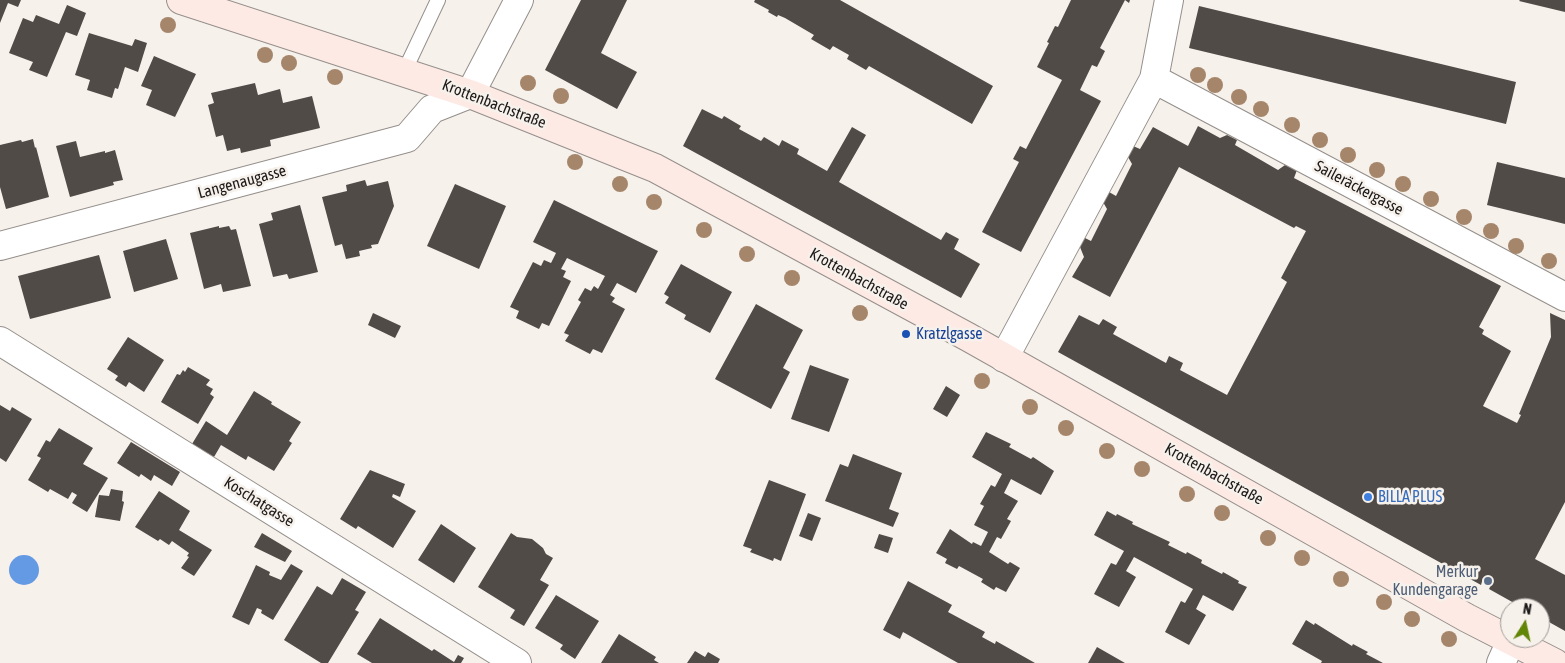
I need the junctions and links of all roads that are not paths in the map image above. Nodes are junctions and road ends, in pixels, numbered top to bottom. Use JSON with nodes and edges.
{"nodes":[{"id":1,"x":181,"y":0,"type":"edge"},
{"id":2,"x":438,"y":0,"type":"edge"},
{"id":3,"x":519,"y":0,"type":"edge"},
{"id":4,"x":1169,"y":0,"type":"edge"},
{"id":5,"x":404,"y":72,"type":"junction"},
{"id":6,"x":1154,"y":79,"type":"junction"},
{"id":7,"x":470,"y":94,"type":"junction"},
{"id":8,"x":0,"y":246,"type":"edge"},
{"id":9,"x":1565,"y":297,"type":"edge"},
{"id":10,"x":0,"y":341,"type":"edge"},
{"id":11,"x":1004,"y":358,"type":"junction"},
{"id":12,"x":1506,"y":652,"type":"edge"},
{"id":13,"x":517,"y":663,"type":"edge"},
{"id":14,"x":1555,"y":663,"type":"edge"}],
"edges":[{"from":1,"to":5,"type":"main road","name":"Krottenbachstraße"},
{"from":2,"to":5,"type":"lane"},
{"from":3,"to":7,"type":"street"},
{"from":4,"to":6,"type":"street"},
{"from":5,"to":7,"type":"main road","name":"Krottenbachstraße"},
{"from":6,"to":9,"type":"street","name":"Saileräckergasse"},
{"from":6,"to":11,"type":"street"},
{"from":7,"to":8,"type":"street","name":"Langenaugasse"},
{"from":7,"to":11,"type":"main road","name":"Krottenbachstraße"},
{"from":10,"to":13,"type":"street","name":"Koschatgasse"},
{"from":11,"to":12,"type":"main road","name":"Krottenbachstraße"},
{"from":12,"to":14,"type":"main road","name":"Krottenbachstraße"}]}
